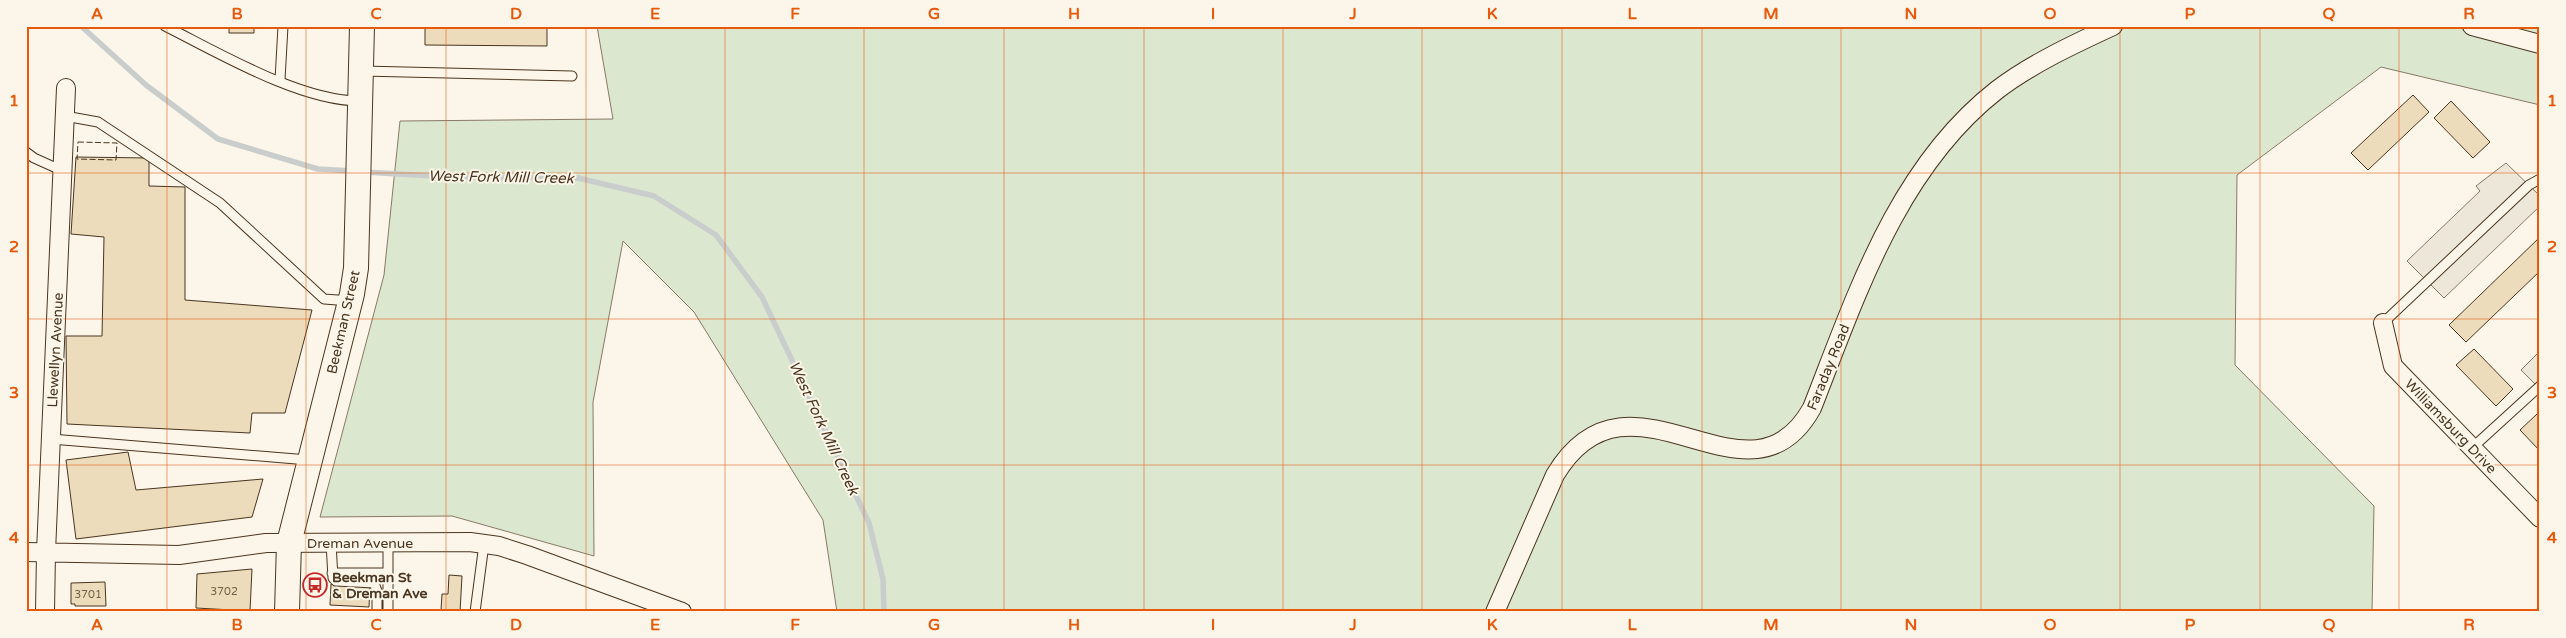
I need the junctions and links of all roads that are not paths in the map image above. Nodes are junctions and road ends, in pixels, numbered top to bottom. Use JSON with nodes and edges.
{"nodes":[{"id":1,"x":165,"y":26,"type":"edge"},
{"id":2,"x":283,"y":26,"type":"edge"},
{"id":3,"x":362,"y":26,"type":"edge"},
{"id":4,"x":2113,"y":26,"type":"edge"},
{"id":5,"x":2472,"y":26,"type":"edge"},
{"id":6,"x":2540,"y":44,"type":"edge"},
{"id":7,"x":362,"y":71,"type":"junction"},
{"id":8,"x":572,"y":76,"type":"dead end"},
{"id":9,"x":280,"y":80,"type":"junction"},
{"id":10,"x":66,"y":88,"type":"dead end"},
{"id":11,"x":361,"y":101,"type":"junction"},
{"id":12,"x":65,"y":116,"type":"junction"},
{"id":13,"x":26,"y":152,"type":"edge"},
{"id":14,"x":63,"y":171,"type":"junction"},
{"id":15,"x":2540,"y":179,"type":"edge"},
{"id":16,"x":350,"y":301,"type":"junction"},
{"id":17,"x":2383,"y":323,"type":"joint"},
{"id":18,"x":2540,"y":386,"type":"edge"},
{"id":19,"x":51,"y":439,"type":"junction"},
{"id":20,"x":2472,"y":448,"type":"junction"},
{"id":21,"x":310,"y":460,"type":"junction"},
{"id":22,"x":2540,"y":518,"type":"edge"},
{"id":23,"x":388,"y":542,"type":"junction"},
{"id":24,"x":289,"y":543,"type":"junction"},
{"id":25,"x":331,"y":543,"type":"junction"},
{"id":26,"x":484,"y":544,"type":"junction"},
{"id":27,"x":26,"y":552,"type":"edge"},
{"id":28,"x":46,"y":552,"type":"junction"},
{"id":29,"x":332,"y":573,"type":"junction"},
{"id":30,"x":388,"y":573,"type":"junction"},
{"id":31,"x":45,"y":612,"type":"edge"},
{"id":32,"x":287,"y":612,"type":"edge"},
{"id":33,"x":377,"y":612,"type":"edge"},
{"id":34,"x":388,"y":612,"type":"edge"},
{"id":35,"x":475,"y":612,"type":"edge"},
{"id":36,"x":682,"y":612,"type":"edge"},
{"id":37,"x":1495,"y":612,"type":"edge"}],
"edges":[{"from":1,"to":9,"type":"lane"},
{"from":2,"to":9,"type":"lane"},
{"from":3,"to":7,"type":"main road","name":"Beekman Street"},
{"from":4,"to":37,"type":"street","name":"Faraday Road"},
{"from":5,"to":6,"type":"street"},
{"from":7,"to":8,"type":"lane"},
{"from":7,"to":11,"type":"main road","name":"Beekman Street"},
{"from":9,"to":11,"type":"lane"},
{"from":10,"to":12,"type":"street","name":"Llewellyn Avenue"},
{"from":11,"to":16,"type":"main road","name":"Beekman Street"},
{"from":12,"to":14,"type":"street","name":"Llewellyn Avenue"},
{"from":12,"to":16,"type":"lane"},
{"from":13,"to":14,"type":"lane"},
{"from":14,"to":19,"type":"street","name":"Llewellyn Avenue"},
{"from":15,"to":17,"type":"lane"},
{"from":16,"to":21,"type":"main road","name":"Beekman Street"},
{"from":17,"to":20,"type":"street","name":"Williamsburg Drive"},
{"from":18,"to":20,"type":"lane"},
{"from":19,"to":21,"type":"lane"},
{"from":19,"to":28,"type":"street","name":"Llewellyn Avenue"},
{"from":20,"to":22,"type":"street","name":"Williamsburg Drive"},
{"from":21,"to":24,"type":"main road","name":"Beekman Street"},
{"from":23,"to":25,"type":"street","name":"Dreman Avenue"},
{"from":23,"to":26,"type":"street","name":"Dreman Avenue"},
{"from":23,"to":30,"type":"lane"},
{"from":24,"to":25,"type":"street","name":"Dreman Avenue"},
{"from":24,"to":28,"type":"street","name":"Dreman Avenue"},
{"from":24,"to":32,"type":"main road","name":"Beekman Street"},
{"from":25,"to":29,"type":"lane"},
{"from":26,"to":35,"type":"lane"},
{"from":26,"to":36,"type":"street","name":"Dreman Avenue"},
{"from":27,"to":28,"type":"street","name":"Dreman Avenue"},
{"from":28,"to":31,"type":"street","name":"Llewellyn Avenue"},
{"from":29,"to":30,"type":"lane"},
{"from":29,"to":33,"type":"lane"},
{"from":30,"to":34,"type":"lane"}]}
